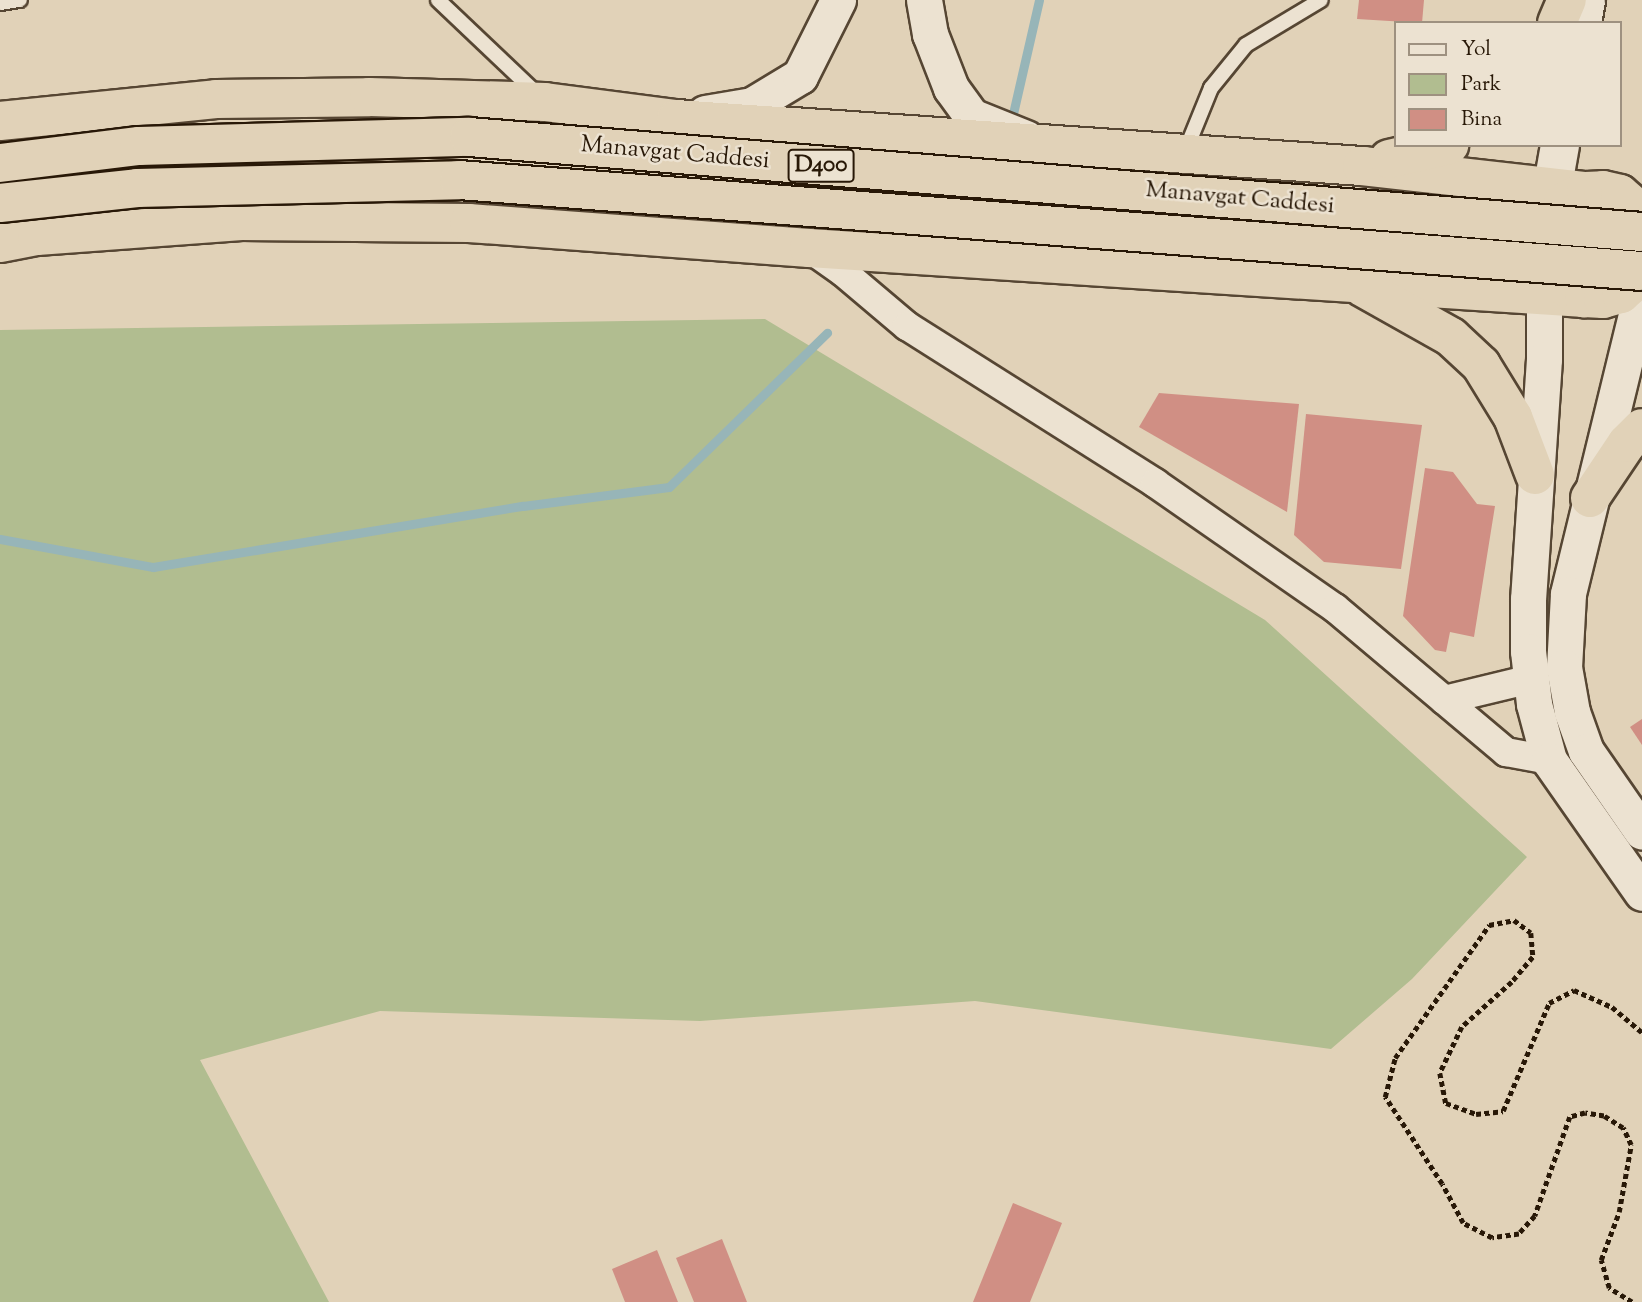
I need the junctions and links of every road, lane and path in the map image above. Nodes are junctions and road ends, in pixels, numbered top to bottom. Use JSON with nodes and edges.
{"nodes":[{"id":1,"x":20,"y":0,"type":"edge"},
{"id":2,"x":438,"y":0,"type":"edge"},
{"id":3,"x":838,"y":0,"type":"edge"},
{"id":4,"x":924,"y":0,"type":"edge"},
{"id":5,"x":1321,"y":0,"type":"edge"},
{"id":6,"x":1567,"y":0,"type":"edge"},
{"id":7,"x":1586,"y":0,"type":"edge"},
{"id":8,"x":0,"y":3,"type":"edge"},
{"id":9,"x":1558,"y":21,"type":"edge"},
{"id":10,"x":1582,"y":21,"type":"edge"},
{"id":11,"x":545,"y":102,"type":"junction"},
{"id":12,"x":676,"y":119,"type":"junction"},
{"id":13,"x":0,"y":121,"type":"edge"},
{"id":14,"x":1032,"y":141,"type":"junction"},
{"id":15,"x":1441,"y":147,"type":"edge"},
{"id":16,"x":1562,"y":147,"type":"edge"},
{"id":17,"x":1185,"y":152,"type":"junction"},
{"id":18,"x":0,"y":163,"type":"edge"},
{"id":19,"x":1362,"y":166,"type":"junction"},
{"id":20,"x":1608,"y":196,"type":"edge"},
{"id":21,"x":0,"y":203,"type":"edge"},
{"id":22,"x":1642,"y":232,"type":"edge"},
{"id":23,"x":1544,"y":233,"type":"junction"},
{"id":24,"x":0,"y":243,"type":"edge"},
{"id":25,"x":809,"y":248,"type":"junction"},
{"id":26,"x":1354,"y":282,"type":"junction"},
{"id":27,"x":1628,"y":291,"type":"edge"},
{"id":28,"x":1545,"y":295,"type":"junction"},
{"id":29,"x":1642,"y":428,"type":"edge"},
{"id":30,"x":1535,"y":475,"type":"junction"},
{"id":31,"x":1590,"y":498,"type":"junction"},
{"id":32,"x":1531,"y":679,"type":"junction"},
{"id":33,"x":1444,"y":700,"type":"junction"},
{"id":34,"x":1549,"y":760,"type":"junction"},
{"id":35,"x":1642,"y":832,"type":"edge"},
{"id":36,"x":1642,"y":893,"type":"edge"},
{"id":37,"x":1642,"y":1032,"type":"edge"},
{"id":38,"x":1632,"y":1302,"type":"edge"}],
"edges":[{"from":1,"to":8,"type":"lane"},
{"from":2,"to":11,"type":"lane"},
{"from":3,"to":12,"type":"street"},
{"from":4,"to":14,"type":"street"},
{"from":5,"to":17,"type":"lane"},
{"from":6,"to":9,"type":"highway"},
{"from":7,"to":10,"type":"main road"},
{"from":11,"to":12,"type":"highway"},
{"from":11,"to":13,"type":"highway"},
{"from":12,"to":14,"type":"highway"},
{"from":14,"to":17,"type":"highway"},
{"from":15,"to":19,"type":"highway"},
{"from":16,"to":20,"type":"main road"},
{"from":17,"to":19,"type":"highway"},
{"from":18,"to":22,"type":"highway","name":"Manavgat Caddesi","number":"D400","bridge":true},
{"from":19,"to":20,"type":"highway"},
{"from":20,"to":23,"type":"highway"},
{"from":21,"to":27,"type":"highway","name":"Manavgat Caddesi","number":"D400","bridge":true},
{"from":23,"to":27,"type":"highway"},
{"from":23,"to":28,"type":"street"},
{"from":24,"to":25,"type":"highway"},
{"from":25,"to":26,"type":"highway"},
{"from":25,"to":33,"type":"street"},
{"from":26,"to":28,"type":"highway"},
{"from":26,"to":30,"type":"highway"},
{"from":27,"to":28,"type":"highway"},
{"from":27,"to":31,"type":"street"},
{"from":28,"to":30,"type":"street"},
{"from":29,"to":31,"type":"highway"},
{"from":30,"to":32,"type":"street"},
{"from":31,"to":35,"type":"street"},
{"from":32,"to":33,"type":"street"},
{"from":32,"to":34,"type":"street"},
{"from":33,"to":34,"type":"street"},
{"from":34,"to":36,"type":"street"},
{"from":37,"to":38,"type":"path"}]}
